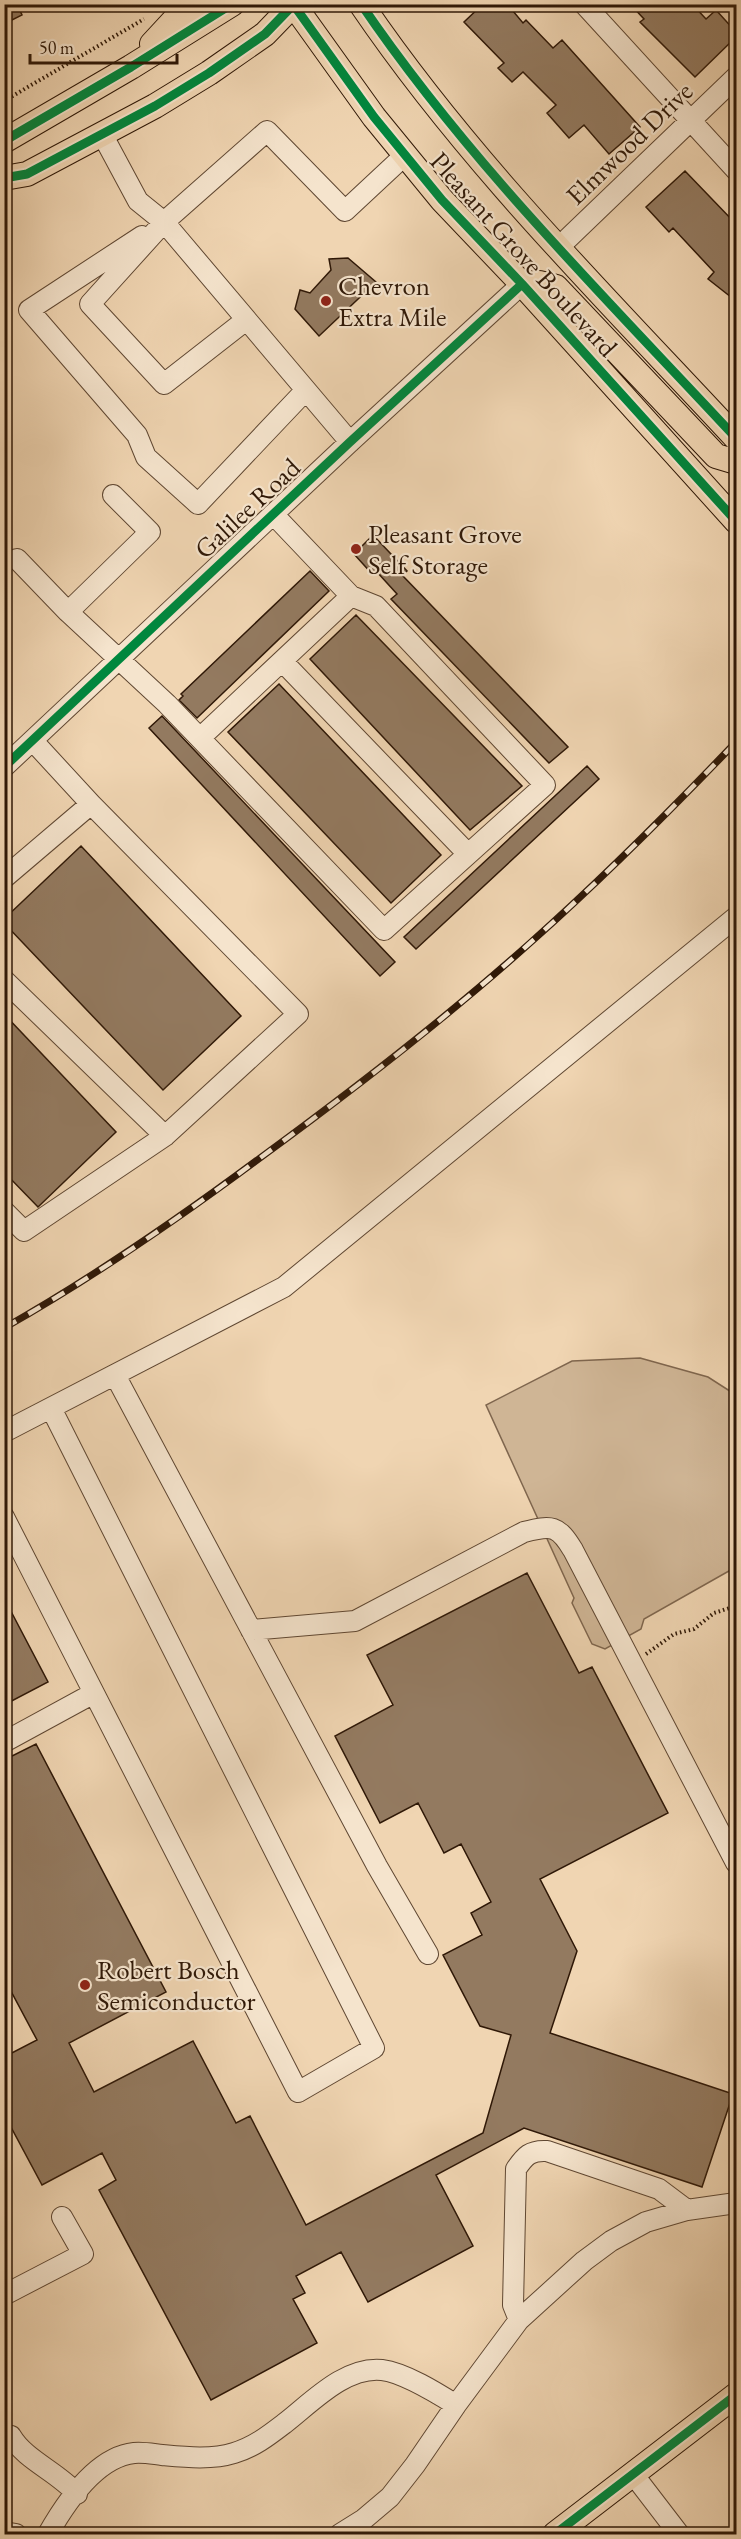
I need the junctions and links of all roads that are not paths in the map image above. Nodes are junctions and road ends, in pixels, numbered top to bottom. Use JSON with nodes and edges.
{"nodes":[{"id":1,"x":189,"y":4,"type":"edge"},
{"id":2,"x":232,"y":4,"type":"edge"},
{"id":3,"x":361,"y":4,"type":"edge"},
{"id":4,"x":584,"y":4,"type":"edge"},
{"id":5,"x":293,"y":5,"type":"edge"},
{"id":6,"x":131,"y":67,"type":"junction"},
{"id":7,"x":736,"y":77,"type":"edge"},
{"id":8,"x":691,"y":121,"type":"junction"},
{"id":9,"x":102,"y":135,"type":"junction"},
{"id":10,"x":4,"y":141,"type":"edge"},
{"id":11,"x":404,"y":156,"type":"junction"},
{"id":12,"x":736,"y":170,"type":"edge"},
{"id":13,"x":4,"y":178,"type":"edge"},
{"id":14,"x":164,"y":222,"type":"junction"},
{"id":15,"x":559,"y":247,"type":"junction"},
{"id":16,"x":522,"y":284,"type":"junction"},
{"id":17,"x":246,"y":320,"type":"junction"},
{"id":18,"x":305,"y":391,"type":"junction"},
{"id":19,"x":736,"y":438,"type":"edge"},
{"id":20,"x":350,"y":442,"type":"junction"},
{"id":21,"x":736,"y":462,"type":"edge"},
{"id":22,"x":112,"y":495,"type":"dead end"},
{"id":23,"x":273,"y":514,"type":"junction"},
{"id":24,"x":736,"y":521,"type":"edge"},
{"id":25,"x":16,"y":559,"type":"dead end"},
{"id":26,"x":351,"y":596,"type":"junction"},
{"id":27,"x":68,"y":612,"type":"junction"},
{"id":28,"x":119,"y":661,"type":"junction"},
{"id":29,"x":282,"y":661,"type":"junction"},
{"id":30,"x":200,"y":738,"type":"junction"},
{"id":31,"x":33,"y":741,"type":"junction"},
{"id":32,"x":4,"y":768,"type":"edge"},
{"id":33,"x":91,"y":804,"type":"junction"},
{"id":34,"x":468,"y":854,"type":"junction"},
{"id":35,"x":4,"y":878,"type":"edge"},
{"id":36,"x":736,"y":917,"type":"edge"},
{"id":37,"x":4,"y":980,"type":"edge"},
{"id":38,"x":165,"y":1136,"type":"junction"},
{"id":39,"x":4,"y":1211,"type":"edge"},
{"id":40,"x":115,"y":1375,"type":"junction"},
{"id":41,"x":51,"y":1408,"type":"junction"},
{"id":42,"x":4,"y":1432,"type":"edge"},
{"id":43,"x":4,"y":1517,"type":"edge"},
{"id":44,"x":251,"y":1630,"type":"junction"},
{"id":45,"x":94,"y":1693,"type":"junction"},
{"id":46,"x":4,"y":1742,"type":"edge"},
{"id":47,"x":736,"y":1863,"type":"edge"},
{"id":48,"x":428,"y":1954,"type":"dead end"},
{"id":49,"x":736,"y":2203,"type":"edge"},
{"id":50,"x":687,"y":2210,"type":"junction"},
{"id":51,"x":62,"y":2217,"type":"dead end"},
{"id":52,"x":4,"y":2295,"type":"edge"},
{"id":53,"x":519,"y":2320,"type":"junction"},
{"id":54,"x":736,"y":2395,"type":"edge"},
{"id":55,"x":456,"y":2405,"type":"junction"},
{"id":56,"x":11,"y":2436,"type":"dead end"},
{"id":57,"x":633,"y":2474,"type":"junction"},
{"id":58,"x":77,"y":2494,"type":"junction"},
{"id":59,"x":4,"y":2532,"type":"edge"},
{"id":60,"x":15,"y":2535,"type":"edge"},
{"id":61,"x":48,"y":2535,"type":"edge"},
{"id":62,"x":340,"y":2535,"type":"edge"},
{"id":63,"x":555,"y":2535,"type":"edge"},
{"id":64,"x":679,"y":2535,"type":"edge"}],
"edges":[{"from":1,"to":6,"type":"main road"},
{"from":2,"to":6,"type":"main road"},
{"from":3,"to":15,"type":"main road","name":"Pleasant Grove Boulevard"},
{"from":4,"to":8,"type":"street"},
{"from":5,"to":9,"type":"main road"},
{"from":5,"to":11,"type":"main road","name":"Pleasant Grove Boulevard"},
{"from":6,"to":10,"type":"main road"},
{"from":7,"to":8,"type":"street","name":"Elmwood Drive"},
{"from":8,"to":12,"type":"street"},
{"from":8,"to":15,"type":"street","name":"Elmwood Drive"},
{"from":9,"to":13,"type":"main road"},
{"from":9,"to":14,"type":"street"},
{"from":11,"to":14,"type":"street"},
{"from":11,"to":16,"type":"main road","name":"Pleasant Grove Boulevard"},
{"from":14,"to":17,"type":"street"},
{"from":14,"to":17,"type":"street"},
{"from":14,"to":18,"type":"street"},
{"from":15,"to":19,"type":"main road","name":"Pleasant Grove Boulevard"},
{"from":16,"to":20,"type":"street","name":"Galilee Road"},
{"from":16,"to":21,"type":"main road"},
{"from":16,"to":24,"type":"main road","name":"Pleasant Grove Boulevard"},
{"from":17,"to":18,"type":"street"},
{"from":18,"to":20,"type":"street"},
{"from":20,"to":23,"type":"street","name":"Galilee Road"},
{"from":22,"to":27,"type":"street"},
{"from":23,"to":26,"type":"street"},
{"from":23,"to":28,"type":"street","name":"Galilee Road"},
{"from":25,"to":27,"type":"street"},
{"from":26,"to":29,"type":"street"},
{"from":26,"to":34,"type":"street"},
{"from":27,"to":28,"type":"street"},
{"from":28,"to":30,"type":"street"},
{"from":28,"to":31,"type":"street","name":"Galilee Road"},
{"from":29,"to":30,"type":"street"},
{"from":29,"to":34,"type":"street"},
{"from":30,"to":34,"type":"street"},
{"from":31,"to":32,"type":"street","name":"Galilee Road"},
{"from":31,"to":33,"type":"street"},
{"from":33,"to":35,"type":"street"},
{"from":33,"to":38,"type":"street"},
{"from":36,"to":40,"type":"street"},
{"from":37,"to":38,"type":"street"},
{"from":38,"to":39,"type":"street"},
{"from":40,"to":41,"type":"street"},
{"from":40,"to":44,"type":"street"},
{"from":41,"to":42,"type":"street"},
{"from":41,"to":45,"type":"street"},
{"from":43,"to":45,"type":"street"},
{"from":44,"to":47,"type":"street"},
{"from":44,"to":48,"type":"street"},
{"from":45,"to":46,"type":"street"},
{"from":49,"to":50,"type":"street"},
{"from":50,"to":53,"type":"street"},
{"from":50,"to":53,"type":"street"},
{"from":51,"to":52,"type":"street"},
{"from":53,"to":55,"type":"street"},
{"from":54,"to":57,"type":"main road"},
{"from":55,"to":58,"type":"street"},
{"from":55,"to":62,"type":"street"},
{"from":56,"to":58,"type":"street"},
{"from":57,"to":63,"type":"main road"},
{"from":57,"to":64,"type":"street"},
{"from":58,"to":61,"type":"street"},
{"from":59,"to":60,"type":"street"}]}
